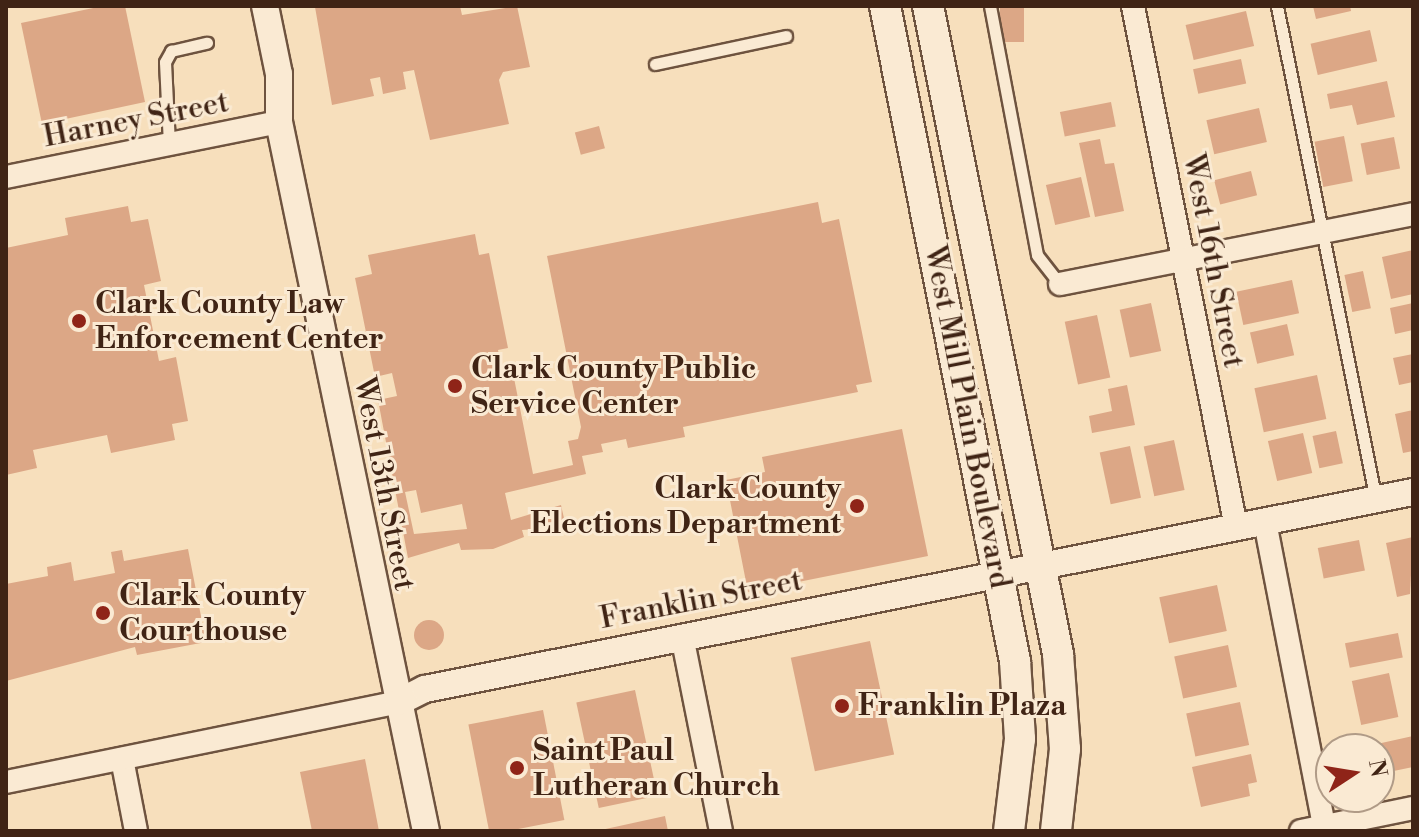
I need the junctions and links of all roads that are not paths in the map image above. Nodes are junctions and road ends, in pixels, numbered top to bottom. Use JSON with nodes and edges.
{"nodes":[{"id":1,"x":265,"y":6,"type":"edge"},
{"id":2,"x":885,"y":6,"type":"edge"},
{"id":3,"x":928,"y":6,"type":"edge"},
{"id":4,"x":990,"y":6,"type":"edge"},
{"id":5,"x":1133,"y":6,"type":"edge"},
{"id":6,"x":1277,"y":6,"type":"edge"},
{"id":7,"x":786,"y":36,"type":"dead end"},
{"id":8,"x":207,"y":43,"type":"dead end"},
{"id":9,"x":655,"y":64,"type":"dead end"},
{"id":10,"x":279,"y":122,"type":"junction"},
{"id":11,"x":169,"y":144,"type":"junction"},
{"id":12,"x":6,"y":177,"type":"edge"},
{"id":13,"x":1413,"y":214,"type":"edge"},
{"id":14,"x":1319,"y":232,"type":"junction"},
{"id":15,"x":1182,"y":260,"type":"junction"},
{"id":16,"x":1060,"y":284,"type":"joint"},
{"id":17,"x":1413,"y":492,"type":"edge"},
{"id":18,"x":1376,"y":500,"type":"junction"},
{"id":19,"x":1265,"y":522,"type":"junction"},
{"id":20,"x":1236,"y":527,"type":"junction"},
{"id":21,"x":1040,"y":564,"type":"junction"},
{"id":22,"x":997,"y":573,"type":"junction"},
{"id":23,"x":682,"y":636,"type":"junction"},
{"id":24,"x":399,"y":702,"type":"junction"},
{"id":25,"x":122,"y":759,"type":"junction"},
{"id":26,"x":6,"y":782,"type":"edge"},
{"id":27,"x":1413,"y":808,"type":"edge"},
{"id":28,"x":1324,"y":829,"type":"edge"},
{"id":29,"x":136,"y":831,"type":"edge"},
{"id":30,"x":426,"y":831,"type":"edge"},
{"id":31,"x":721,"y":831,"type":"edge"},
{"id":32,"x":1009,"y":831,"type":"edge"},
{"id":33,"x":1056,"y":831,"type":"edge"},
{"id":34,"x":1301,"y":831,"type":"edge"}],
"edges":[{"from":1,"to":10,"type":"street","name":"West 13th Street"},
{"from":2,"to":22,"type":"main road","name":"West Mill Plain Boulevard"},
{"from":3,"to":21,"type":"main road","name":"West Mill Plain Boulevard"},
{"from":4,"to":16,"type":"lane"},
{"from":5,"to":15,"type":"street","name":"West 16th Street"},
{"from":6,"to":14,"type":"lane"},
{"from":7,"to":9,"type":"lane"},
{"from":8,"to":11,"type":"lane"},
{"from":10,"to":11,"type":"street","name":"Harney Street"},
{"from":10,"to":24,"type":"street","name":"West 13th Street"},
{"from":11,"to":12,"type":"street","name":"Harney Street"},
{"from":13,"to":14,"type":"street"},
{"from":14,"to":15,"type":"street"},
{"from":14,"to":18,"type":"lane"},
{"from":15,"to":16,"type":"street"},
{"from":15,"to":20,"type":"street","name":"West 16th Street"},
{"from":17,"to":18,"type":"street","name":"Franklin Street"},
{"from":18,"to":19,"type":"street","name":"Franklin Street"},
{"from":19,"to":20,"type":"street","name":"Franklin Street"},
{"from":19,"to":28,"type":"street"},
{"from":20,"to":21,"type":"street","name":"Franklin Street"},
{"from":21,"to":22,"type":"street","name":"Franklin Street"},
{"from":21,"to":33,"type":"main road","name":"West Mill Plain Boulevard"},
{"from":22,"to":23,"type":"street","name":"Franklin Street"},
{"from":22,"to":32,"type":"main road","name":"West Mill Plain Boulevard"},
{"from":23,"to":24,"type":"street","name":"Franklin Street"},
{"from":23,"to":31,"type":"street"},
{"from":24,"to":25,"type":"street","name":"Franklin Street"},
{"from":24,"to":30,"type":"street","name":"West 13th Street"},
{"from":25,"to":26,"type":"street","name":"Franklin Street"},
{"from":25,"to":29,"type":"street"},
{"from":27,"to":28,"type":"street"},
{"from":28,"to":34,"type":"street"}]}
